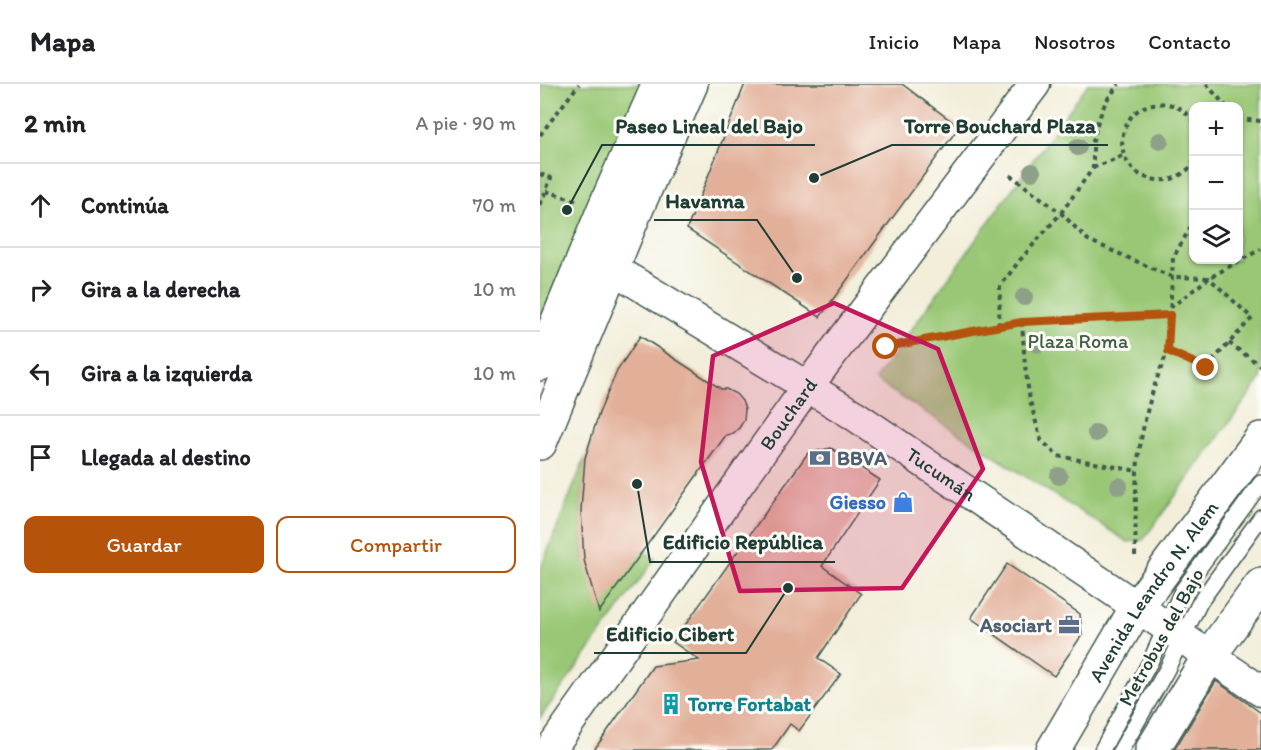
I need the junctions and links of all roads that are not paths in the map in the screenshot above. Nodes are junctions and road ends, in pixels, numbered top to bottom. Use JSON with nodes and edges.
{"nodes":[{"id":1,"x":659,"y":84,"type":"edge"},
{"id":2,"x":691,"y":84,"type":"edge"},
{"id":3,"x":1035,"y":84,"type":"edge"},
{"id":4,"x":613,"y":269,"type":"junction"},
{"id":5,"x":540,"y":364,"type":"edge"},
{"id":6,"x":808,"y":386,"type":"junction"},
{"id":7,"x":1261,"y":439,"type":"edge"},
{"id":8,"x":540,"y":442,"type":"edge"},
{"id":9,"x":1261,"y":483,"type":"edge"},
{"id":10,"x":1261,"y":517,"type":"edge"},
{"id":11,"x":1261,"y":585,"type":"edge"},
{"id":12,"x":1137,"y":607,"type":"junction"},
{"id":13,"x":1174,"y":631,"type":"junction"},
{"id":14,"x":1210,"y":655,"type":"junction"},
{"id":15,"x":1261,"y":691,"type":"edge"},
{"id":16,"x":550,"y":750,"type":"edge"},
{"id":17,"x":1053,"y":750,"type":"edge"},
{"id":18,"x":1102,"y":750,"type":"edge"},
{"id":19,"x":1121,"y":750,"type":"edge"},
{"id":20,"x":1152,"y":750,"type":"edge"}],
"edges":[{"from":1,"to":5,"type":"main road"},
{"from":2,"to":4,"type":"main road"},
{"from":3,"to":6,"type":"street","name":"Bouchard"},
{"from":4,"to":6,"type":"street","name":"Tucumán"},
{"from":4,"to":8,"type":"main road"},
{"from":6,"to":12,"type":"street","name":"Tucumán"},
{"from":6,"to":16,"type":"street","name":"Bouchard"},
{"from":7,"to":12,"type":"main road","name":"Avenida Leandro N. Alem"},
{"from":9,"to":13,"type":"lane","name":"Metrobus del Bajo"},
{"from":10,"to":13,"type":"lane","name":"Metrobus del Bajo"},
{"from":11,"to":14,"type":"main road"},
{"from":12,"to":13,"type":"street","name":"Tucumán"},
{"from":12,"to":17,"type":"main road","name":"Avenida Leandro N. Alem"},
{"from":13,"to":14,"type":"street","name":"Tucumán"},
{"from":13,"to":18,"type":"lane","name":"Metrobus del Bajo"},
{"from":13,"to":19,"type":"lane","name":"Metrobus del Bajo"},
{"from":14,"to":15,"type":"street","name":"Tucumán"},
{"from":14,"to":20,"type":"main road"}]}
